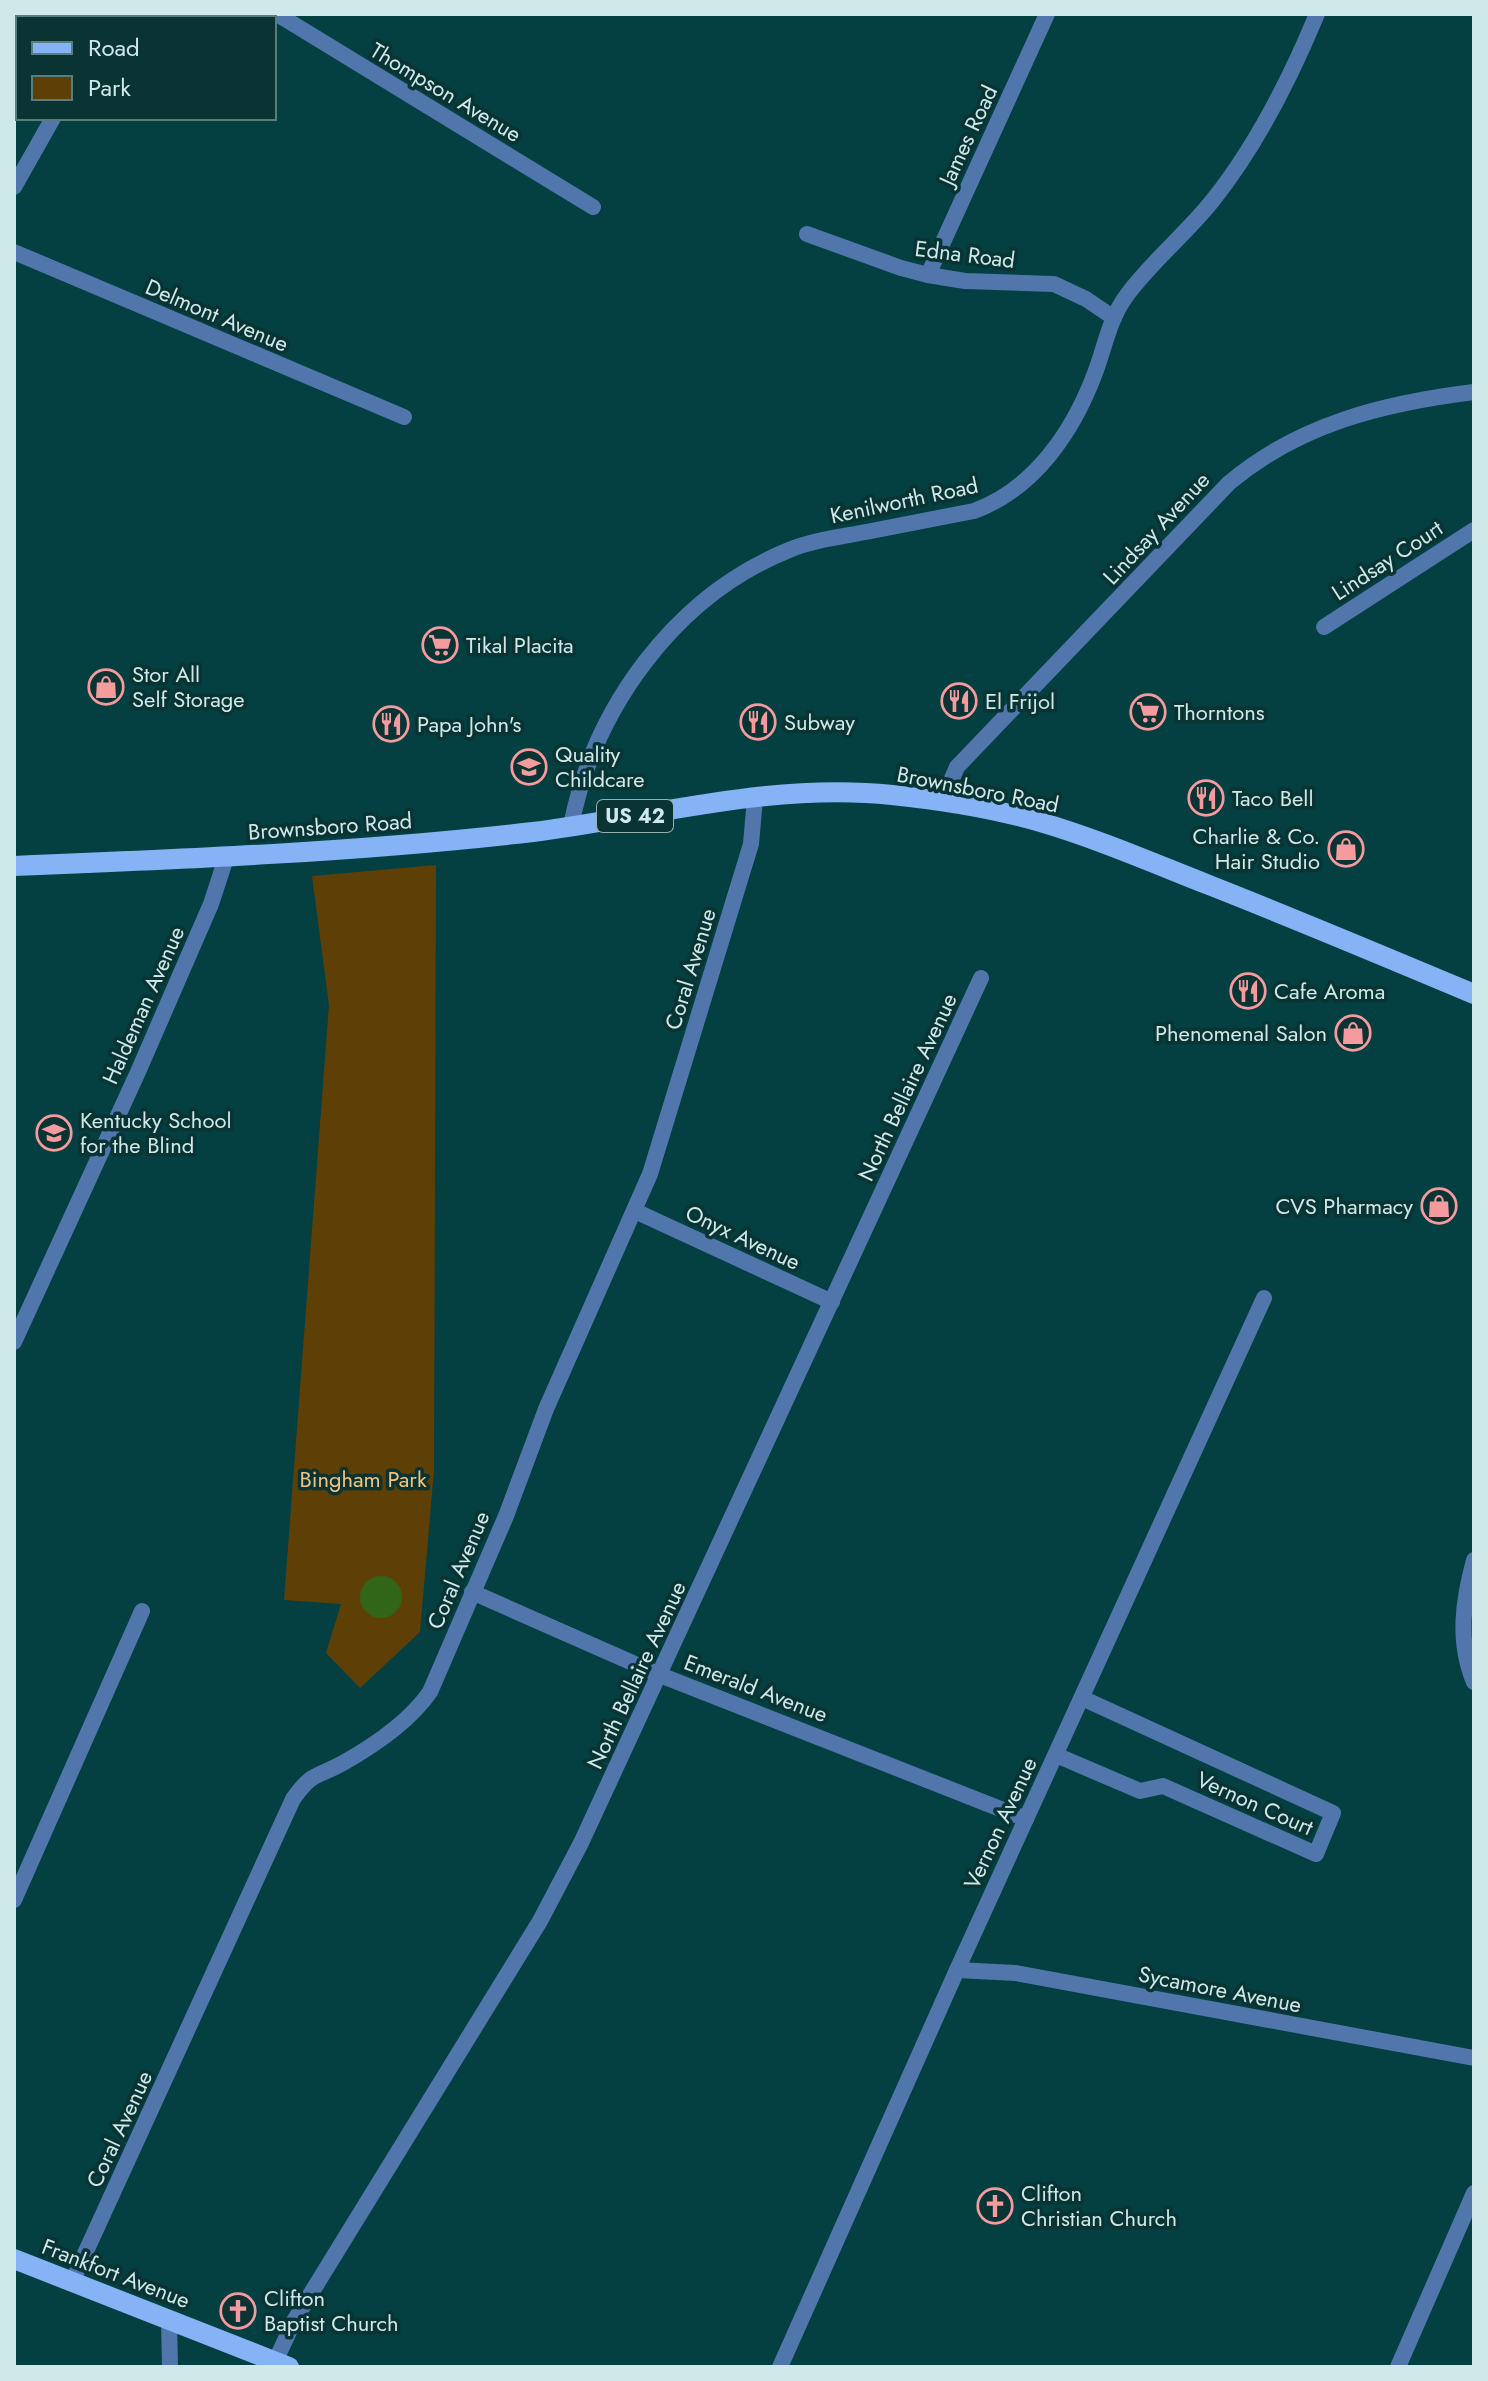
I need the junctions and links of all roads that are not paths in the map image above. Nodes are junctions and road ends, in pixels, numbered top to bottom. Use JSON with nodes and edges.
{"nodes":[{"id":1,"x":277,"y":14,"type":"edge"},
{"id":2,"x":1047,"y":14,"type":"edge"},
{"id":3,"x":1317,"y":14,"type":"edge"},
{"id":4,"x":52,"y":120,"type":"edge"},
{"id":5,"x":14,"y":187,"type":"edge"},
{"id":6,"x":593,"y":207,"type":"dead end"},
{"id":7,"x":807,"y":234,"type":"dead end"},
{"id":8,"x":14,"y":252,"type":"edge"},
{"id":9,"x":928,"y":275,"type":"junction"},
{"id":10,"x":1114,"y":318,"type":"junction"},
{"id":11,"x":1474,"y":392,"type":"edge"},
{"id":12,"x":404,"y":417,"type":"dead end"},
{"id":13,"x":1474,"y":530,"type":"edge"},
{"id":14,"x":1324,"y":627,"type":"dead end"},
{"id":15,"x":755,"y":798,"type":"junction"},
{"id":16,"x":942,"y":802,"type":"junction"},
{"id":17,"x":571,"y":826,"type":"junction"},
{"id":18,"x":226,"y":858,"type":"junction"},
{"id":19,"x":14,"y":866,"type":"edge"},
{"id":20,"x":981,"y":978,"type":"dead end"},
{"id":21,"x":1474,"y":994,"type":"edge"},
{"id":22,"x":635,"y":1211,"type":"junction"},
{"id":23,"x":1264,"y":1298,"type":"dead end"},
{"id":24,"x":832,"y":1302,"type":"junction"},
{"id":25,"x":14,"y":1342,"type":"edge"},
{"id":26,"x":1474,"y":1560,"type":"edge"},
{"id":27,"x":472,"y":1592,"type":"junction"},
{"id":28,"x":142,"y":1611,"type":"dead end"},
{"id":29,"x":660,"y":1675,"type":"junction"},
{"id":30,"x":1474,"y":1682,"type":"edge"},
{"id":31,"x":1082,"y":1698,"type":"junction"},
{"id":32,"x":1056,"y":1755,"type":"junction"},
{"id":33,"x":1026,"y":1819,"type":"junction"},
{"id":34,"x":14,"y":1900,"type":"edge"},
{"id":35,"x":957,"y":1970,"type":"junction"},
{"id":36,"x":1474,"y":2058,"type":"edge"},
{"id":37,"x":1474,"y":2193,"type":"edge"},
{"id":38,"x":14,"y":2259,"type":"edge"},
{"id":39,"x":72,"y":2282,"type":"junction"},
{"id":40,"x":169,"y":2320,"type":"junction"},
{"id":41,"x":282,"y":2364,"type":"edge"},
{"id":42,"x":170,"y":2367,"type":"edge"},
{"id":43,"x":780,"y":2367,"type":"edge"},
{"id":44,"x":1398,"y":2367,"type":"edge"}],
"edges":[{"from":1,"to":6,"type":"street","name":"Thompson Avenue"},
{"from":2,"to":9,"type":"street","name":"James Road"},
{"from":3,"to":10,"type":"street","name":"Kenilworth Road"},
{"from":4,"to":5,"type":"street"},
{"from":7,"to":9,"type":"street","name":"Edna Road"},
{"from":8,"to":12,"type":"street","name":"Delmont Avenue"},
{"from":9,"to":10,"type":"street","name":"Edna Road"},
{"from":10,"to":17,"type":"street","name":"Kenilworth Road"},
{"from":11,"to":16,"type":"street","name":"Lindsay Avenue"},
{"from":13,"to":14,"type":"street","name":"Lindsay Court"},
{"from":15,"to":16,"type":"main road","name":"Brownsboro Road","number":"US 42"},
{"from":15,"to":17,"type":"main road","name":"Brownsboro Road","number":"US 42"},
{"from":15,"to":22,"type":"street","name":"Coral Avenue"},
{"from":16,"to":21,"type":"main road","name":"Brownsboro Road","number":"US 42"},
{"from":17,"to":18,"type":"main road","name":"Brownsboro Road","number":"US 42"},
{"from":18,"to":19,"type":"main road","name":"Brownsboro Road","number":"US 42"},
{"from":18,"to":25,"type":"street","name":"Haldeman Avenue"},
{"from":20,"to":24,"type":"street","name":"North Bellaire Avenue"},
{"from":22,"to":24,"type":"street","name":"Onyx Avenue"},
{"from":22,"to":27,"type":"street","name":"Coral Avenue"},
{"from":23,"to":31,"type":"street","name":"Vernon Avenue"},
{"from":24,"to":29,"type":"street","name":"North Bellaire Avenue"},
{"from":26,"to":30,"type":"street"},
{"from":27,"to":29,"type":"street","name":"Emerald Avenue"},
{"from":27,"to":39,"type":"street","name":"Coral Avenue"},
{"from":28,"to":34,"type":"street"},
{"from":29,"to":33,"type":"street","name":"Emerald Avenue"},
{"from":29,"to":41,"type":"street","name":"North Bellaire Avenue"},
{"from":31,"to":32,"type":"street","name":"Vernon Avenue"},
{"from":31,"to":32,"type":"street","name":"Vernon Court"},
{"from":32,"to":33,"type":"street","name":"Vernon Avenue"},
{"from":33,"to":35,"type":"street","name":"Vernon Avenue"},
{"from":35,"to":36,"type":"street","name":"Sycamore Avenue"},
{"from":35,"to":43,"type":"street","name":"Vernon Avenue"},
{"from":37,"to":44,"type":"street"},
{"from":38,"to":39,"type":"main road","name":"Frankfort Avenue"},
{"from":39,"to":40,"type":"main road","name":"Frankfort Avenue"},
{"from":40,"to":41,"type":"main road","name":"Frankfort Avenue"},
{"from":40,"to":42,"type":"street"}]}
